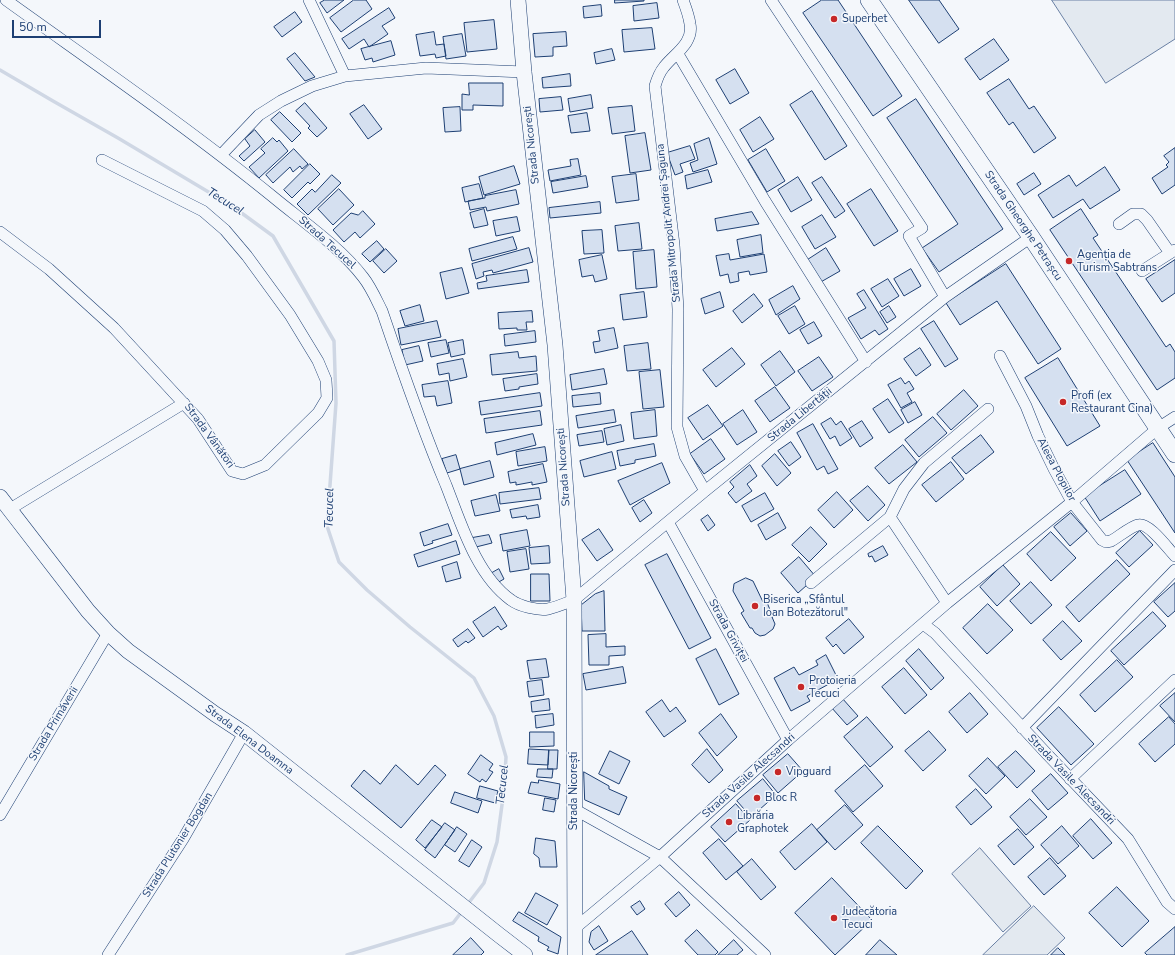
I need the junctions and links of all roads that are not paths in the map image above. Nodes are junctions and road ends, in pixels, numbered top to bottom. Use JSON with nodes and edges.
{"nodes":[{"id":1,"x":6,"y":0,"type":"edge"},
{"id":2,"x":309,"y":0,"type":"edge"},
{"id":3,"x":518,"y":0,"type":"edge"},
{"id":4,"x":683,"y":0,"type":"edge"},
{"id":5,"x":771,"y":0,"type":"edge"},
{"id":6,"x":869,"y":0,"type":"edge"},
{"id":7,"x":678,"y":54,"type":"junction"},
{"id":8,"x":524,"y":72,"type":"junction"},
{"id":9,"x":345,"y":76,"type":"junction"},
{"id":10,"x":221,"y":155,"type":"junction"},
{"id":11,"x":102,"y":160,"type":"dead end"},
{"id":12,"x":1118,"y":224,"type":"dead end"},
{"id":13,"x":0,"y":232,"type":"edge"},
{"id":14,"x":1031,"y":237,"type":"junction"},
{"id":15,"x":1172,"y":252,"type":"edge"},
{"id":16,"x":1142,"y":271,"type":"dead end"},
{"id":17,"x":945,"y":297,"type":"junction"},
{"id":18,"x":1000,"y":356,"type":"dead end"},
{"id":19,"x":866,"y":362,"type":"junction"},
{"id":20,"x":184,"y":403,"type":"junction"},
{"id":21,"x":988,"y":409,"type":"dead end"},
{"id":22,"x":1175,"y":417,"type":"edge"},
{"id":23,"x":1158,"y":428,"type":"junction"},
{"id":24,"x":1175,"y":454,"type":"edge"},
{"id":25,"x":705,"y":491,"type":"junction"},
{"id":26,"x":1072,"y":502,"type":"junction"},
{"id":27,"x":3,"y":503,"type":"edge"},
{"id":28,"x":890,"y":516,"type":"junction"},
{"id":29,"x":668,"y":522,"type":"junction"},
{"id":30,"x":1175,"y":556,"type":"edge"},
{"id":31,"x":1175,"y":570,"type":"edge"},
{"id":32,"x":810,"y":583,"type":"dead end"},
{"id":33,"x":574,"y":600,"type":"junction"},
{"id":34,"x":947,"y":603,"type":"junction"},
{"id":35,"x":924,"y":624,"type":"junction"},
{"id":36,"x":108,"y":633,"type":"junction"},
{"id":37,"x":1175,"y":680,"type":"edge"},
{"id":38,"x":1022,"y":728,"type":"junction"},
{"id":39,"x":244,"y":733,"type":"junction"},
{"id":40,"x":788,"y":740,"type":"junction"},
{"id":41,"x":1070,"y":779,"type":"junction"},
{"id":42,"x":574,"y":809,"type":"junction"},
{"id":43,"x":0,"y":815,"type":"edge"},
{"id":44,"x":660,"y":857,"type":"junction"},
{"id":45,"x":1172,"y":902,"type":"edge"},
{"id":46,"x":574,"y":932,"type":"junction"},
{"id":47,"x":108,"y":955,"type":"edge"},
{"id":48,"x":525,"y":955,"type":"edge"},
{"id":49,"x":575,"y":955,"type":"edge"},
{"id":50,"x":583,"y":955,"type":"edge"},
{"id":51,"x":765,"y":955,"type":"edge"}],
"edges":[{"from":1,"to":10,"type":"street","name":"Strada Tecucel"},
{"from":2,"to":9,"type":"street"},
{"from":3,"to":8,"type":"main road","name":"Strada Nicorești"},
{"from":4,"to":7,"type":"street","name":"Strada Mitropolit Andrei Șaguna"},
{"from":5,"to":17,"type":"street"},
{"from":6,"to":14,"type":"main road","name":"Strada Gheorghe Petrașcu"},
{"from":7,"to":19,"type":"street"},
{"from":7,"to":25,"type":"street","name":"Strada Mitropolit Andrei Șaguna"},
{"from":8,"to":9,"type":"street"},
{"from":8,"to":33,"type":"main road","name":"Strada Nicorești"},
{"from":9,"to":10,"type":"street"},
{"from":10,"to":33,"type":"street","name":"Strada Tecucel"},
{"from":11,"to":20,"type":"street","name":"Strada Vânători"},
{"from":12,"to":15,"type":"street"},
{"from":13,"to":20,"type":"street","name":"Strada Vânători"},
{"from":14,"to":17,"type":"street","name":"Strada Libertății"},
{"from":14,"to":23,"type":"main road","name":"Strada Gheorghe Petrașcu"},
{"from":15,"to":16,"type":"street"},
{"from":17,"to":19,"type":"street","name":"Strada Libertății"},
{"from":18,"to":26,"type":"street","name":"Aleea Plopilor"},
{"from":19,"to":25,"type":"street","name":"Strada Libertății"},
{"from":20,"to":27,"type":"street"},
{"from":21,"to":28,"type":"street"},
{"from":22,"to":23,"type":"street","name":"Strada Vasile Alecsandri"},
{"from":23,"to":24,"type":"main road","name":"Strada Gheorghe Petrașcu"},
{"from":23,"to":26,"type":"street","name":"Strada Vasile Alecsandri"},
{"from":25,"to":29,"type":"street","name":"Strada Libertății"},
{"from":26,"to":30,"type":"street","name":"Aleea Plopilor"},
{"from":26,"to":34,"type":"street","name":"Strada Vasile Alecsandri"},
{"from":27,"to":36,"type":"main road","name":"Strada Elena Doamna"},
{"from":28,"to":32,"type":"street"},
{"from":28,"to":34,"type":"street"},
{"from":29,"to":33,"type":"street","name":"Strada Libertății"},
{"from":29,"to":40,"type":"street","name":"Strada Griviței"},
{"from":31,"to":38,"type":"street"},
{"from":33,"to":42,"type":"main road","name":"Strada Nicorești"},
{"from":34,"to":35,"type":"street","name":"Strada Vasile Alecsandri"},
{"from":35,"to":38,"type":"street","name":"Strada Vasile Alecsandri"},
{"from":35,"to":40,"type":"street","name":"Strada Vasile Alecsandri"},
{"from":36,"to":39,"type":"main road","name":"Strada Elena Doamna"},
{"from":36,"to":43,"type":"street","name":"Strada Primăverii"},
{"from":37,"to":41,"type":"street"},
{"from":38,"to":41,"type":"street","name":"Strada Vasile Alecsandri"},
{"from":39,"to":47,"type":"street","name":"Strada Plutonier Bogdan"},
{"from":39,"to":48,"type":"main road","name":"Strada Elena Doamna"},
{"from":40,"to":44,"type":"street","name":"Strada Vasile Alecsandri"},
{"from":41,"to":45,"type":"street","name":"Strada Vasile Alecsandri"},
{"from":42,"to":44,"type":"street"},
{"from":42,"to":46,"type":"main road","name":"Strada Nicorești"},
{"from":44,"to":46,"type":"street","name":"Strada Vasile Alecsandri"},
{"from":44,"to":51,"type":"street"},
{"from":46,"to":49,"type":"main road","name":"Strada Nicorești"},
{"from":46,"to":50,"type":"main road","name":"Strada Nicorești"}]}
